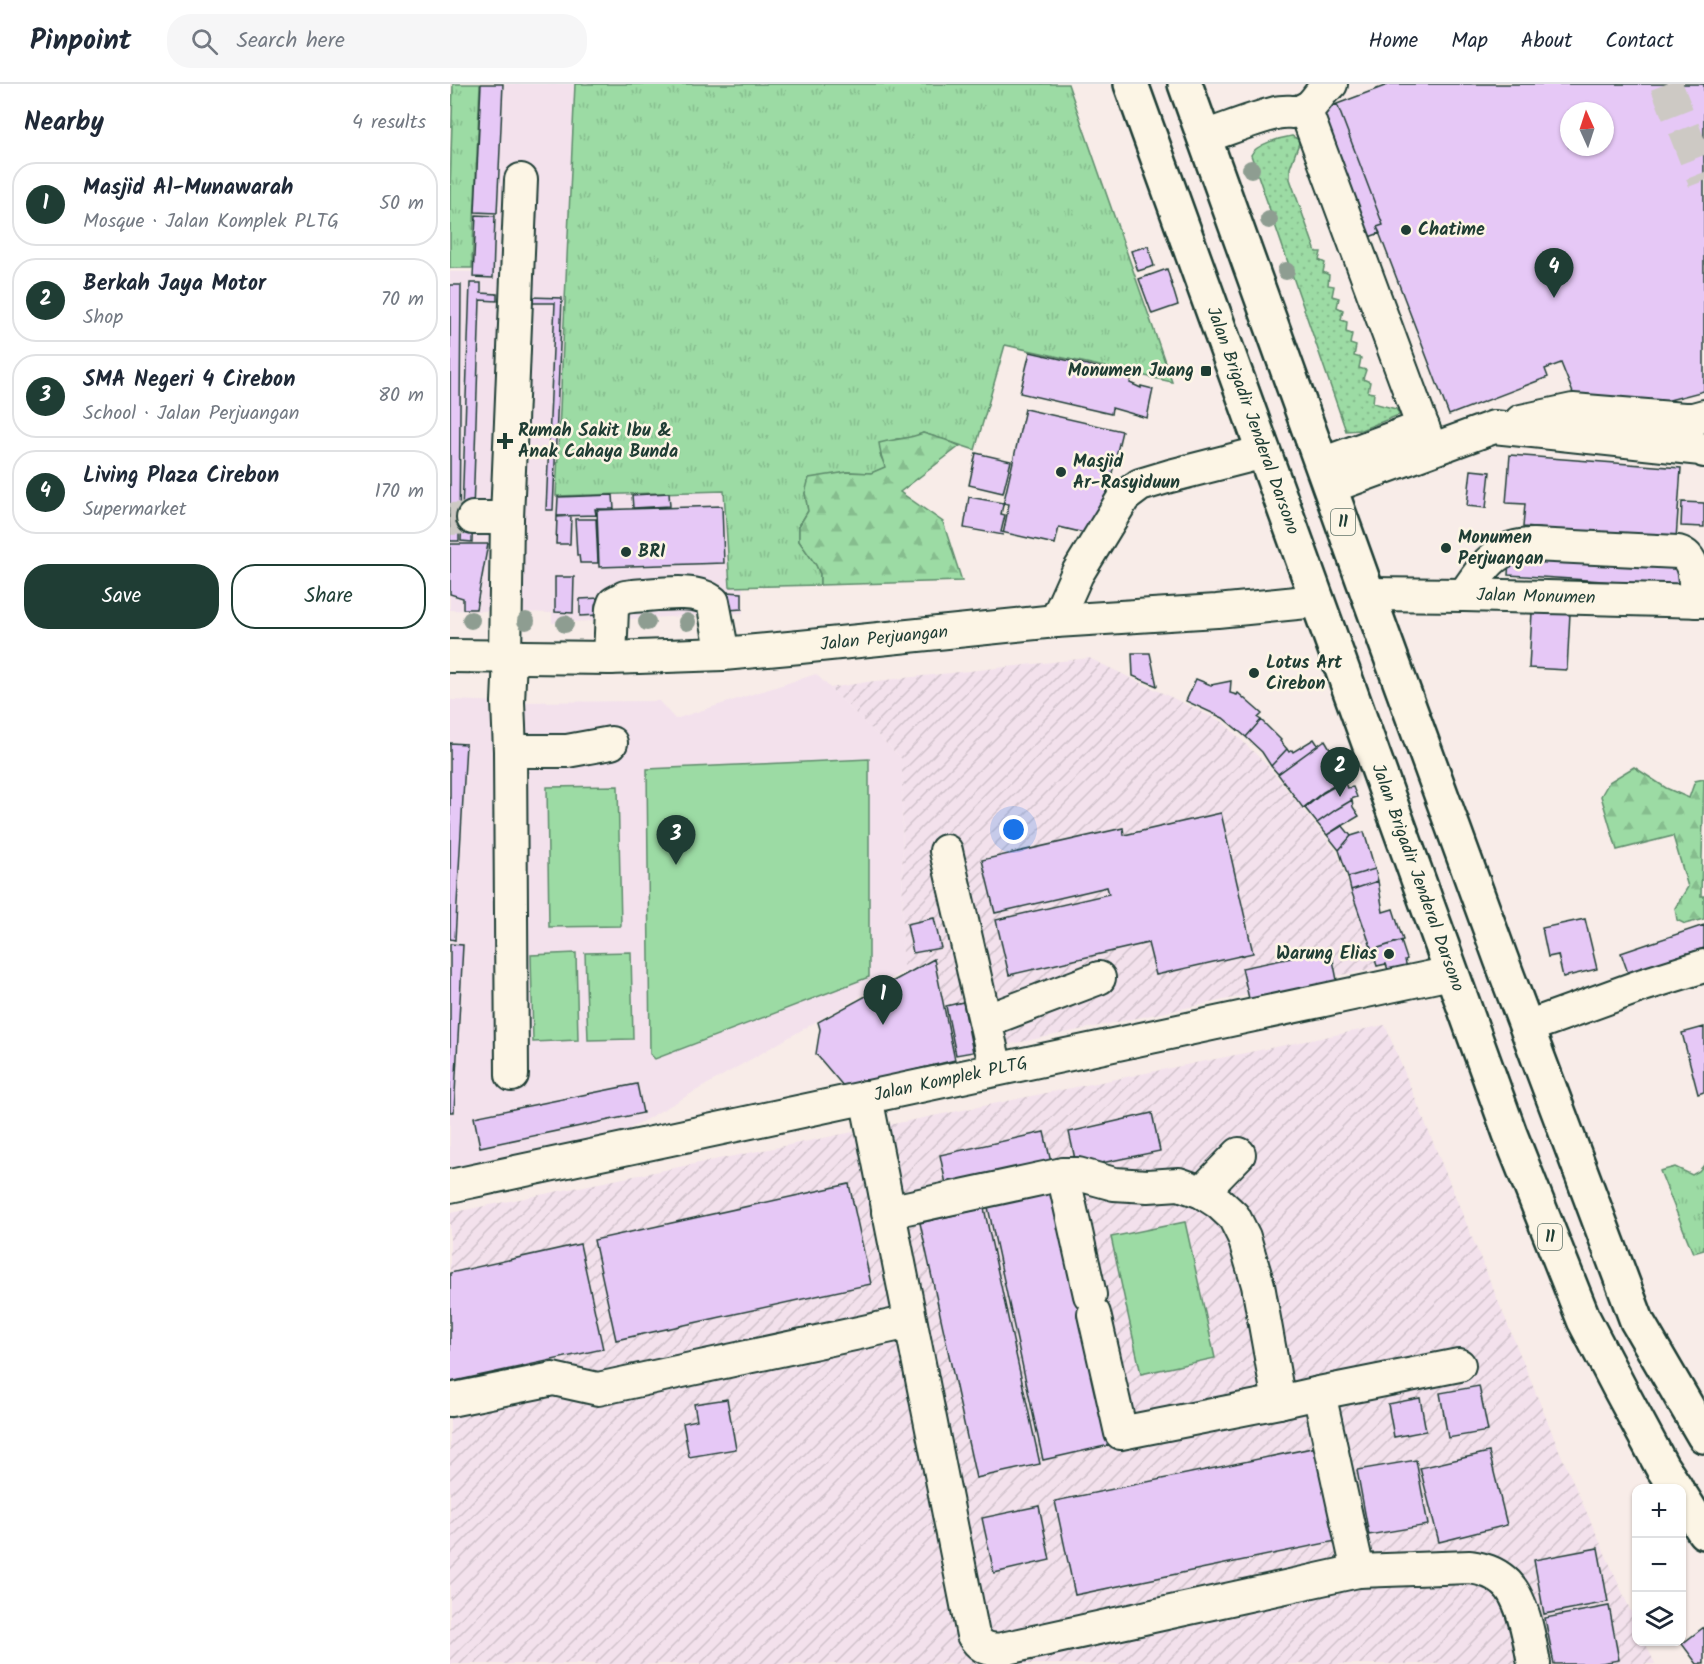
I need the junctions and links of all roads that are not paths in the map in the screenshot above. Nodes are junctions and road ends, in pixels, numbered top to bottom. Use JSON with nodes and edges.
{"nodes":[{"id":1,"x":1131,"y":84,"type":"edge"},
{"id":2,"x":1185,"y":84,"type":"edge"},
{"id":3,"x":1331,"y":84,"type":"edge"},
{"id":4,"x":1300,"y":111,"type":"junction"},
{"id":5,"x":1206,"y":143,"type":"junction"},
{"id":6,"x":521,"y":180,"type":"dead end"},
{"id":7,"x":1704,"y":416,"type":"edge"},
{"id":8,"x":1494,"y":427,"type":"junction"},
{"id":9,"x":1427,"y":438,"type":"junction"},
{"id":10,"x":1703,"y":449,"type":"edge"},
{"id":11,"x":1264,"y":452,"type":"junction"},
{"id":12,"x":1337,"y":476,"type":"junction"},
{"id":13,"x":473,"y":518,"type":"tunnel mouth"},
{"id":14,"x":507,"y":518,"type":"junction"},
{"id":15,"x":1368,"y":594,"type":"junction"},
{"id":16,"x":1464,"y":595,"type":"junction"},
{"id":17,"x":1317,"y":601,"type":"junction"},
{"id":18,"x":1700,"y":601,"type":"edge"},
{"id":19,"x":1056,"y":621,"type":"junction"},
{"id":20,"x":723,"y":654,"type":"junction"},
{"id":21,"x":450,"y":656,"type":"edge"},
{"id":22,"x":507,"y":658,"type":"junction"},
{"id":23,"x":610,"y":658,"type":"junction"},
{"id":24,"x":611,"y":743,"type":"dead end"},
{"id":25,"x":510,"y":751,"type":"junction"},
{"id":26,"x":946,"y":852,"type":"dead end"},
{"id":27,"x":1502,"y":959,"type":"junction"},
{"id":28,"x":1704,"y":966,"type":"edge"},
{"id":29,"x":1451,"y":973,"type":"junction"},
{"id":30,"x":1099,"y":978,"type":"dead end"},
{"id":31,"x":986,"y":1021,"type":"junction"},
{"id":32,"x":1527,"y":1027,"type":"junction"},
{"id":33,"x":996,"y":1069,"type":"junction"},
{"id":34,"x":512,"y":1075,"type":"dead end"},
{"id":35,"x":866,"y":1097,"type":"junction"},
{"id":36,"x":1239,"y":1154,"type":"dead end"},
{"id":37,"x":1063,"y":1174,"type":"junction"},
{"id":38,"x":450,"y":1186,"type":"edge"},
{"id":39,"x":1202,"y":1192,"type":"junction"},
{"id":40,"x":888,"y":1212,"type":"junction"},
{"id":41,"x":910,"y":1322,"type":"junction"},
{"id":42,"x":1459,"y":1365,"type":"dead end"},
{"id":43,"x":1319,"y":1394,"type":"junction"},
{"id":44,"x":450,"y":1400,"type":"edge"},
{"id":45,"x":1279,"y":1402,"type":"junction"},
{"id":46,"x":1704,"y":1436,"type":"edge"},
{"id":47,"x":1673,"y":1484,"type":"edge"},
{"id":48,"x":1686,"y":1503,"type":"edge"},
{"id":49,"x":1704,"y":1532,"type":"edge"},
{"id":50,"x":1358,"y":1571,"type":"junction"},
{"id":51,"x":1534,"y":1664,"type":"edge"}],
"edges":[{"from":1,"to":11,"type":"highway","name":"Jalan Brigadir Jenderal Darsono","number":"11"},
{"from":2,"to":5,"type":"highway","number":"11"},
{"from":3,"to":4,"type":"street"},
{"from":4,"to":5,"type":"street"},
{"from":4,"to":9,"type":"street"},
{"from":5,"to":12,"type":"highway","number":"11"},
{"from":6,"to":14,"type":"street"},
{"from":7,"to":8,"type":"street"},
{"from":8,"to":9,"type":"street"},
{"from":8,"to":10,"type":"street"},
{"from":9,"to":12,"type":"street"},
{"from":11,"to":17,"type":"highway","name":"Jalan Brigadir Jenderal Darsono","number":"11"},
{"from":11,"to":19,"type":"street"},
{"from":12,"to":15,"type":"highway","number":"11"},
{"from":13,"to":14,"type":"street"},
{"from":14,"to":22,"type":"street"},
{"from":15,"to":16,"type":"street","name":"Jalan Monumen"},
{"from":15,"to":27,"type":"highway","number":"11"},
{"from":16,"to":18,"type":"street","name":"Jalan Monumen"},
{"from":16,"to":18,"type":"street"},
{"from":17,"to":19,"type":"street","name":"Jalan Perjuangan"},
{"from":17,"to":29,"type":"highway","name":"Jalan Brigadir Jenderal Darsono","number":"11"},
{"from":19,"to":20,"type":"street","name":"Jalan Perjuangan"},
{"from":20,"to":23,"type":"street","name":"Jalan Perjuangan"},
{"from":20,"to":23,"type":"street"},
{"from":21,"to":22,"type":"street","name":"Jalan Perjuangan"},
{"from":22,"to":23,"type":"street","name":"Jalan Perjuangan"},
{"from":22,"to":25,"type":"street"},
{"from":24,"to":25,"type":"street"},
{"from":25,"to":34,"type":"street"},
{"from":26,"to":31,"type":"street"},
{"from":27,"to":29,"type":"highway"},
{"from":27,"to":32,"type":"highway","number":"11"},
{"from":28,"to":32,"type":"street"},
{"from":29,"to":33,"type":"street","name":"Jalan Komplek PLTG"},
{"from":29,"to":47,"type":"highway","name":"Jalan Brigadir Jenderal Darsono","number":"11"},
{"from":30,"to":31,"type":"street"},
{"from":31,"to":33,"type":"street"},
{"from":32,"to":46,"type":"highway","number":"11"},
{"from":33,"to":35,"type":"street","name":"Jalan Komplek PLTG"},
{"from":35,"to":38,"type":"street","name":"Jalan Komplek PLTG"},
{"from":35,"to":40,"type":"street"},
{"from":36,"to":39,"type":"street"},
{"from":37,"to":39,"type":"street"},
{"from":37,"to":40,"type":"street"},
{"from":37,"to":45,"type":"street"},
{"from":39,"to":45,"type":"street"},
{"from":40,"to":41,"type":"street"},
{"from":41,"to":44,"type":"street"},
{"from":41,"to":50,"type":"street"},
{"from":42,"to":43,"type":"street"},
{"from":43,"to":45,"type":"street"},
{"from":43,"to":50,"type":"street"},
{"from":48,"to":49,"type":"highway"},
{"from":50,"to":51,"type":"street"}]}
